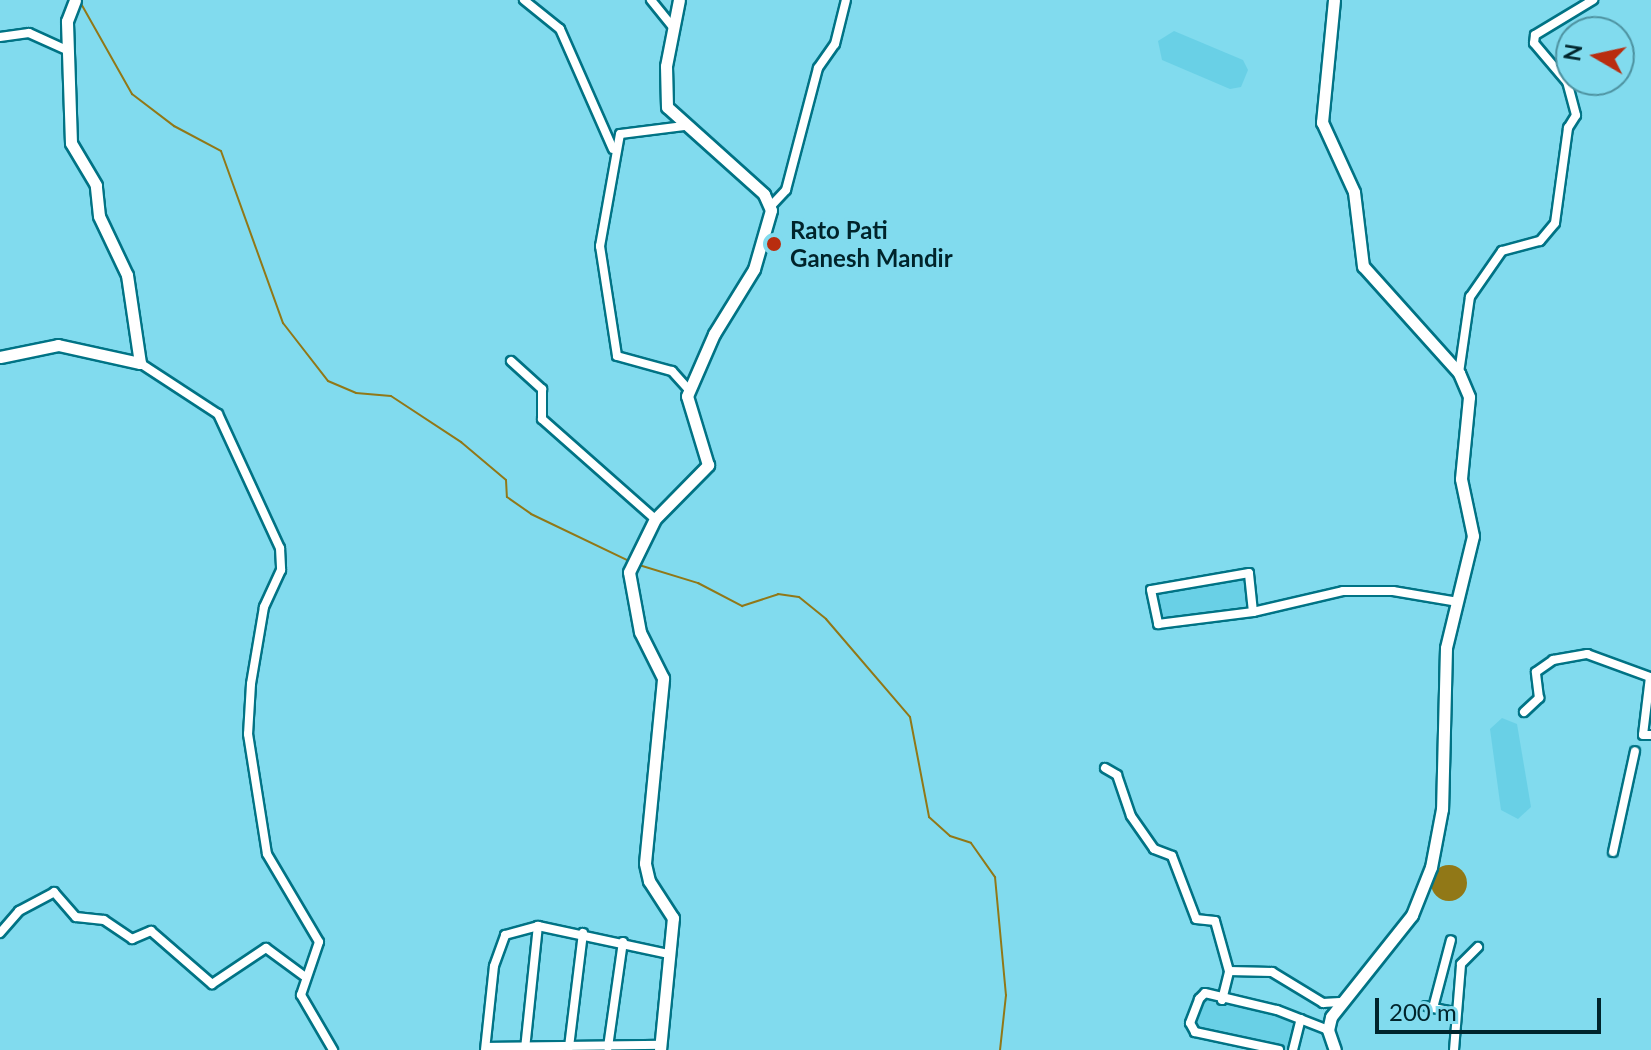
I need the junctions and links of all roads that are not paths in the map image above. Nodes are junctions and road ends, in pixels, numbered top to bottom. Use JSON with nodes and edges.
{"nodes":[{"id":1,"x":75,"y":0,"type":"edge"},
{"id":2,"x":524,"y":0,"type":"edge"},
{"id":3,"x":651,"y":0,"type":"edge"},
{"id":4,"x":679,"y":0,"type":"edge"},
{"id":5,"x":846,"y":0,"type":"edge"},
{"id":6,"x":1334,"y":0,"type":"edge"},
{"id":7,"x":1593,"y":0,"type":"edge"},
{"id":8,"x":674,"y":28,"type":"junction"},
{"id":9,"x":0,"y":37,"type":"edge"},
{"id":10,"x":69,"y":51,"type":"junction"},
{"id":11,"x":684,"y":126,"type":"junction"},
{"id":12,"x":613,"y":149,"type":"junction"},
{"id":13,"x":771,"y":206,"type":"junction"},
{"id":14,"x":0,"y":357,"type":"edge"},
{"id":15,"x":511,"y":361,"type":"dead end"},
{"id":16,"x":140,"y":363,"type":"junction"},
{"id":17,"x":1459,"y":373,"type":"junction"},
{"id":18,"x":689,"y":390,"type":"junction"},
{"id":19,"x":655,"y":519,"type":"junction"},
{"id":20,"x":1458,"y":602,"type":"junction"},
{"id":21,"x":1253,"y":612,"type":"junction"},
{"id":22,"x":1524,"y":712,"type":"dead end"},
{"id":23,"x":1651,"y":735,"type":"edge"},
{"id":24,"x":1635,"y":751,"type":"dead end"},
{"id":25,"x":1105,"y":768,"type":"dead end"},
{"id":26,"x":1613,"y":852,"type":"dead end"},
{"id":27,"x":538,"y":926,"type":"junction"},
{"id":28,"x":0,"y":933,"type":"edge"},
{"id":29,"x":583,"y":933,"type":"junction"},
{"id":30,"x":1451,"y":940,"type":"dead end"},
{"id":31,"x":623,"y":942,"type":"junction"},
{"id":32,"x":1478,"y":947,"type":"dead end"},
{"id":33,"x":669,"y":954,"type":"junction"},
{"id":34,"x":1229,"y":971,"type":"junction"},
{"id":35,"x":304,"y":976,"type":"junction"},
{"id":36,"x":1222,"y":1000,"type":"junction"},
{"id":37,"x":1340,"y":1002,"type":"junction"},
{"id":38,"x":1455,"y":1012,"type":"junction"},
{"id":39,"x":1301,"y":1019,"type":"junction"},
{"id":40,"x":1328,"y":1030,"type":"junction"},
{"id":41,"x":608,"y":1047,"type":"junction"},
{"id":42,"x":486,"y":1048,"type":"edge"},
{"id":43,"x":563,"y":1048,"type":"edge"},
{"id":44,"x":660,"y":1048,"type":"edge"},
{"id":45,"x":525,"y":1049,"type":"edge"},
{"id":46,"x":597,"y":1049,"type":"edge"},
{"id":47,"x":333,"y":1050,"type":"edge"},
{"id":48,"x":1279,"y":1050,"type":"edge"},
{"id":49,"x":1293,"y":1050,"type":"edge"},
{"id":50,"x":1335,"y":1050,"type":"edge"},
{"id":51,"x":1454,"y":1050,"type":"edge"}],
"edges":[{"from":1,"to":10,"type":"main road"},
{"from":2,"to":12,"type":"street"},
{"from":3,"to":8,"type":"street"},
{"from":4,"to":8,"type":"main road"},
{"from":5,"to":13,"type":"street"},
{"from":6,"to":17,"type":"main road"},
{"from":7,"to":17,"type":"street"},
{"from":8,"to":11,"type":"main road"},
{"from":9,"to":10,"type":"street"},
{"from":10,"to":16,"type":"main road"},
{"from":11,"to":12,"type":"street"},
{"from":11,"to":13,"type":"main road"},
{"from":12,"to":18,"type":"street"},
{"from":13,"to":18,"type":"main road"},
{"from":14,"to":16,"type":"main road"},
{"from":15,"to":19,"type":"street"},
{"from":16,"to":35,"type":"street"},
{"from":17,"to":20,"type":"main road"},
{"from":18,"to":19,"type":"main road"},
{"from":19,"to":33,"type":"main road"},
{"from":20,"to":21,"type":"street"},
{"from":20,"to":37,"type":"main road"},
{"from":21,"to":21,"type":"street"},
{"from":22,"to":23,"type":"street"},
{"from":24,"to":26,"type":"street"},
{"from":25,"to":34,"type":"street"},
{"from":27,"to":29,"type":"street"},
{"from":27,"to":42,"type":"street"},
{"from":27,"to":45,"type":"street"},
{"from":28,"to":35,"type":"street"},
{"from":29,"to":31,"type":"street"},
{"from":29,"to":43,"type":"street"},
{"from":30,"to":38,"type":"street"},
{"from":31,"to":33,"type":"street"},
{"from":31,"to":41,"type":"street"},
{"from":32,"to":38,"type":"street"},
{"from":33,"to":44,"type":"main road"},
{"from":34,"to":36,"type":"street"},
{"from":34,"to":37,"type":"street"},
{"from":35,"to":47,"type":"street"},
{"from":36,"to":39,"type":"street"},
{"from":36,"to":48,"type":"street"},
{"from":37,"to":40,"type":"main road"},
{"from":38,"to":51,"type":"street"},
{"from":39,"to":40,"type":"street"},
{"from":39,"to":49,"type":"street"},
{"from":40,"to":50,"type":"main road"},
{"from":41,"to":44,"type":"street"},
{"from":41,"to":46,"type":"street"},
{"from":42,"to":45,"type":"street"},
{"from":43,"to":45,"type":"street"},
{"from":43,"to":46,"type":"street"}]}
